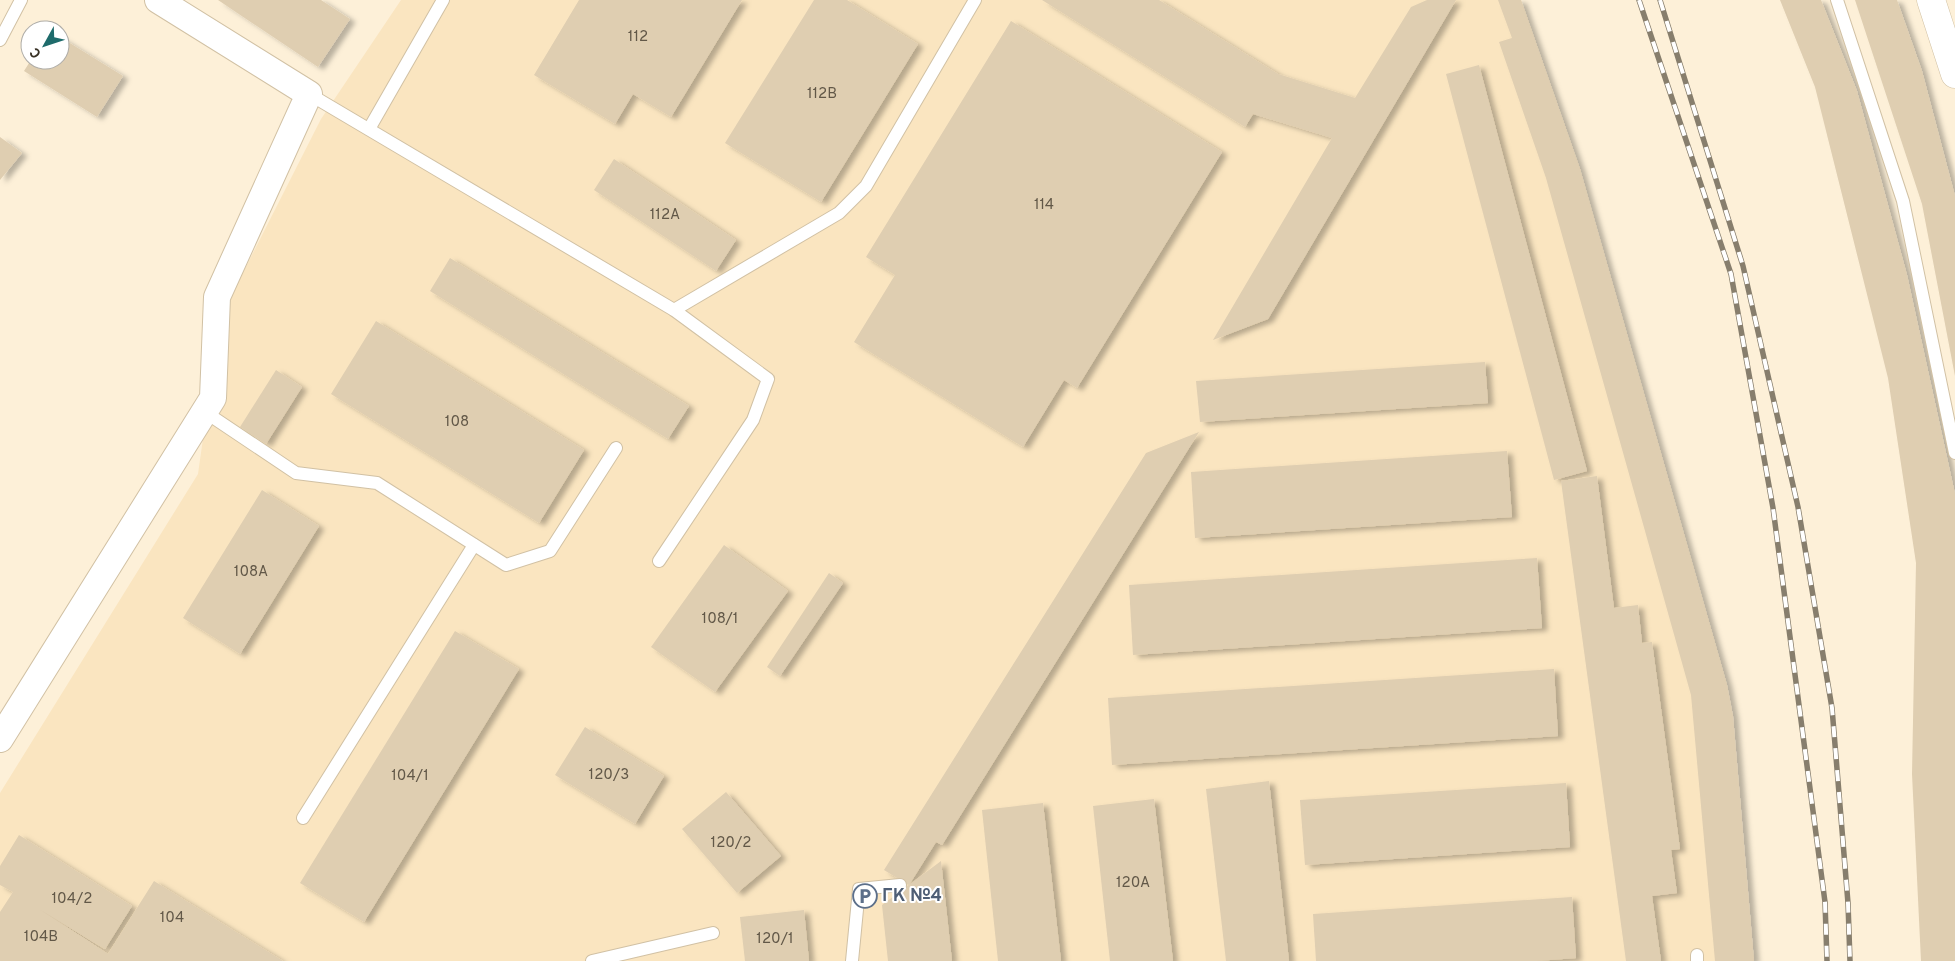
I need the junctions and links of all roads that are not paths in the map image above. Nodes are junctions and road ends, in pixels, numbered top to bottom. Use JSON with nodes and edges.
{"nodes":[{"id":1,"x":21,"y":0,"type":"edge"},
{"id":2,"x":158,"y":0,"type":"edge"},
{"id":3,"x":443,"y":0,"type":"edge"},
{"id":4,"x":975,"y":0,"type":"edge"},
{"id":5,"x":1837,"y":0,"type":"edge"},
{"id":6,"x":1931,"y":0,"type":"edge"},
{"id":7,"x":0,"y":40,"type":"edge"},
{"id":8,"x":1955,"y":74,"type":"edge"},
{"id":9,"x":309,"y":94,"type":"junction"},
{"id":10,"x":369,"y":129,"type":"junction"},
{"id":11,"x":674,"y":310,"type":"junction"},
{"id":12,"x":205,"y":412,"type":"junction"},
{"id":13,"x":616,"y":448,"type":"dead end"},
{"id":14,"x":1955,"y":453,"type":"edge"},
{"id":15,"x":474,"y":545,"type":"junction"},
{"id":16,"x":659,"y":561,"type":"dead end"},
{"id":17,"x":0,"y":739,"type":"edge"},
{"id":18,"x":303,"y":818,"type":"dead end"},
{"id":19,"x":900,"y":885,"type":"dead end"},
{"id":20,"x":713,"y":933,"type":"dead end"},
{"id":21,"x":592,"y":961,"type":"edge"},
{"id":22,"x":852,"y":961,"type":"edge"}],
"edges":[{"from":1,"to":7,"type":"lane"},
{"from":2,"to":9,"type":"street"},
{"from":3,"to":10,"type":"lane"},
{"from":4,"to":11,"type":"lane"},
{"from":5,"to":14,"type":"lane"},
{"from":6,"to":8,"type":"main road"},
{"from":9,"to":10,"type":"lane"},
{"from":9,"to":12,"type":"street"},
{"from":10,"to":11,"type":"lane"},
{"from":11,"to":16,"type":"lane"},
{"from":12,"to":15,"type":"lane"},
{"from":12,"to":17,"type":"street"},
{"from":13,"to":15,"type":"lane"},
{"from":15,"to":18,"type":"lane"},
{"from":19,"to":22,"type":"lane"},
{"from":20,"to":21,"type":"lane"}]}
